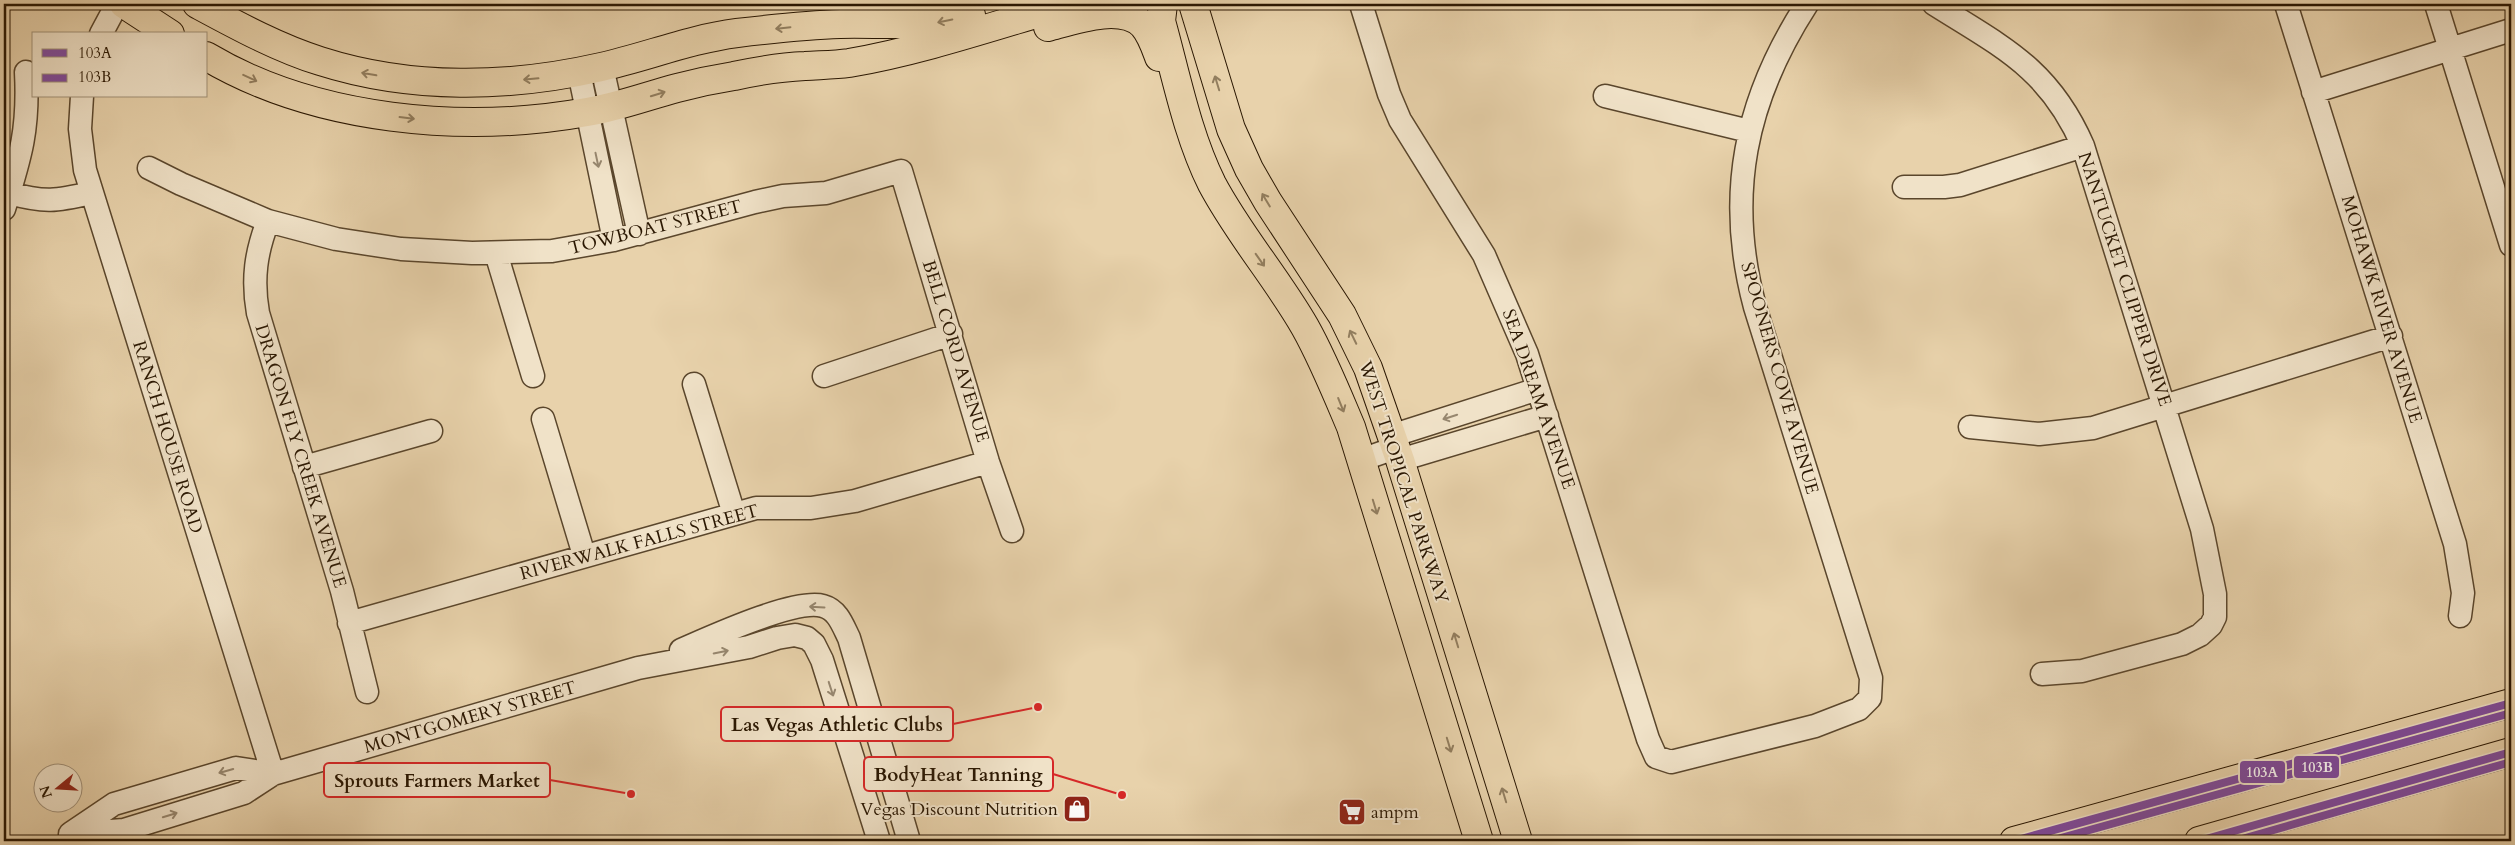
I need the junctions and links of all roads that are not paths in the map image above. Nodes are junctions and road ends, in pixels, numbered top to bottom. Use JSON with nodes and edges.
{"nodes":[{"id":1,"x":117,"y":4,"type":"edge"},
{"id":2,"x":124,"y":4,"type":"edge"},
{"id":3,"x":197,"y":4,"type":"edge"},
{"id":4,"x":1009,"y":4,"type":"edge"},
{"id":5,"x":1069,"y":4,"type":"edge"},
{"id":6,"x":1163,"y":4,"type":"edge"},
{"id":7,"x":1193,"y":4,"type":"edge"},
{"id":8,"x":1361,"y":4,"type":"edge"},
{"id":9,"x":1807,"y":4,"type":"edge"},
{"id":10,"x":1934,"y":4,"type":"edge"},
{"id":11,"x":2286,"y":4,"type":"edge"},
{"id":12,"x":2436,"y":4,"type":"edge"},
{"id":13,"x":2511,"y":30,"type":"edge"},
{"id":14,"x":102,"y":32,"type":"edge"},
{"id":15,"x":167,"y":32,"type":"edge"},
{"id":16,"x":2450,"y":50,"type":"junction"},
{"id":17,"x":208,"y":57,"type":"edge"},
{"id":18,"x":847,"y":63,"type":"junction"},
{"id":19,"x":590,"y":69,"type":"junction"},
{"id":20,"x":26,"y":72,"type":"dead end"},
{"id":21,"x":2314,"y":92,"type":"junction"},
{"id":22,"x":1605,"y":96,"type":"dead end"},
{"id":23,"x":82,"y":98,"type":"edge"},
{"id":24,"x":599,"y":110,"type":"junction"},
{"id":25,"x":1749,"y":131,"type":"junction"},
{"id":26,"x":1195,"y":142,"type":"junction"},
{"id":27,"x":2083,"y":146,"type":"junction"},
{"id":28,"x":149,"y":168,"type":"dead end"},
{"id":29,"x":901,"y":171,"type":"joint"},
{"id":30,"x":1904,"y":187,"type":"dead end"},
{"id":31,"x":92,"y":193,"type":"junction"},
{"id":32,"x":6,"y":201,"type":"edge"},
{"id":33,"x":268,"y":220,"type":"junction"},
{"id":34,"x":638,"y":234,"type":"junction"},
{"id":35,"x":614,"y":240,"type":"junction"},
{"id":36,"x":2511,"y":245,"type":"edge"},
{"id":37,"x":496,"y":253,"type":"junction"},
{"id":38,"x":951,"y":334,"type":"junction"},
{"id":39,"x":2391,"y":336,"type":"junction"},
{"id":40,"x":533,"y":376,"type":"dead end"},
{"id":41,"x":824,"y":376,"type":"dead end"},
{"id":42,"x":694,"y":384,"type":"dead end"},
{"id":43,"x":1538,"y":389,"type":"junction"},
{"id":44,"x":2166,"y":406,"type":"junction"},
{"id":45,"x":1479,"y":408,"type":"junction"},
{"id":46,"x":1547,"y":416,"type":"junction"},
{"id":47,"x":543,"y":419,"type":"dead end"},
{"id":48,"x":1970,"y":427,"type":"dead end"},
{"id":49,"x":431,"y":431,"type":"dead end"},
{"id":50,"x":1487,"y":434,"type":"junction"},
{"id":51,"x":1396,"y":448,"type":"junction"},
{"id":52,"x":1361,"y":460,"type":"junction"},
{"id":53,"x":988,"y":462,"type":"junction"},
{"id":54,"x":304,"y":468,"type":"junction"},
{"id":55,"x":734,"y":514,"type":"junction"},
{"id":56,"x":1012,"y":531,"type":"dead end"},
{"id":57,"x":584,"y":555,"type":"junction"},
{"id":58,"x":2460,"y":616,"type":"dead end"},
{"id":59,"x":349,"y":623,"type":"junction"},
{"id":60,"x":849,"y":638,"type":"junction"},
{"id":61,"x":638,"y":668,"type":"junction"},
{"id":62,"x":2042,"y":674,"type":"dead end"},
{"id":63,"x":367,"y":692,"type":"dead end"},
{"id":64,"x":2511,"y":703,"type":"edge"},
{"id":65,"x":2511,"y":752,"type":"edge"},
{"id":66,"x":1656,"y":757,"type":"joint"},
{"id":67,"x":274,"y":774,"type":"junction"},
{"id":68,"x":860,"y":782,"type":"junction"},
{"id":69,"x":879,"y":841,"type":"edge"},
{"id":70,"x":909,"y":841,"type":"edge"},
{"id":71,"x":1479,"y":841,"type":"edge"},
{"id":72,"x":1518,"y":841,"type":"edge"},
{"id":73,"x":2014,"y":841,"type":"edge"},
{"id":74,"x":2199,"y":841,"type":"edge"}],
"edges":[{"from":1,"to":14,"type":"street"},
{"from":2,"to":15,"type":"main road"},
{"from":19,"to":3,"type":"main road","one_way":true},
{"from":4,"to":19,"type":"main road","one_way":true},
{"from":5,"to":18,"type":"main road"},
{"from":6,"to":26,"type":"main road","name":"WEST TROPICAL PARKWAY"},
{"from":51,"to":7,"type":"main road","name":"WEST TROPICAL PARKWAY","one_way":true},
{"from":8,"to":43,"type":"street","name":"SEA DREAM AVENUE"},
{"from":9,"to":25,"type":"street","name":"SPOONERS COVE AVENUE"},
{"from":10,"to":27,"type":"street","name":"NANTUCKET CLIPPER DRIVE"},
{"from":11,"to":21,"type":"street","name":"MOHAWK RIVER AVENUE"},
{"from":12,"to":16,"type":"street"},
{"from":13,"to":16,"type":"street"},
{"from":16,"to":21,"type":"street"},
{"from":16,"to":36,"type":"street"},
{"from":17,"to":24,"type":"main road","one_way":true},
{"from":24,"to":18,"type":"main road","one_way":true},
{"from":18,"to":26,"type":"main road"},
{"from":19,"to":24,"type":"street"},
{"from":20,"to":32,"type":"street"},
{"from":21,"to":39,"type":"street","name":"MOHAWK RIVER AVENUE"},
{"from":22,"to":25,"type":"street"},
{"from":23,"to":31,"type":"street","name":"RANCH HOUSE ROAD"},
{"from":24,"to":34,"type":"street"},
{"from":24,"to":35,"type":"street","one_way":true},
{"from":25,"to":66,"type":"street","name":"SPOONERS COVE AVENUE"},
{"from":26,"to":52,"type":"main road","name":"WEST TROPICAL PARKWAY","one_way":true},
{"from":27,"to":30,"type":"street"},
{"from":27,"to":44,"type":"street","name":"NANTUCKET CLIPPER DRIVE"},
{"from":28,"to":33,"type":"street","name":"TOWBOAT STREET"},
{"from":29,"to":34,"type":"street","name":"TOWBOAT STREET"},
{"from":29,"to":38,"type":"street","name":"BELL CORD AVENUE"},
{"from":31,"to":32,"type":"street"},
{"from":31,"to":67,"type":"street","name":"RANCH HOUSE ROAD"},
{"from":33,"to":37,"type":"street","name":"TOWBOAT STREET"},
{"from":33,"to":54,"type":"street","name":"DRAGON FLY CREEK AVENUE"},
{"from":34,"to":35,"type":"street","name":"TOWBOAT STREET"},
{"from":35,"to":37,"type":"street","name":"TOWBOAT STREET"},
{"from":37,"to":40,"type":"street"},
{"from":38,"to":41,"type":"street"},
{"from":38,"to":53,"type":"street","name":"BELL CORD AVENUE"},
{"from":39,"to":44,"type":"street"},
{"from":39,"to":58,"type":"street","name":"MOHAWK RIVER AVENUE"},
{"from":42,"to":55,"type":"street"},
{"from":43,"to":45,"type":"street"},
{"from":43,"to":46,"type":"street","name":"SEA DREAM AVENUE"},
{"from":44,"to":48,"type":"street"},
{"from":44,"to":62,"type":"street","name":"NANTUCKET CLIPPER DRIVE"},
{"from":45,"to":50,"type":"street"},
{"from":45,"to":51,"type":"street","one_way":true},
{"from":46,"to":50,"type":"street"},
{"from":46,"to":66,"type":"street","name":"SEA DREAM AVENUE"},
{"from":47,"to":57,"type":"street"},
{"from":49,"to":54,"type":"street"},
{"from":50,"to":51,"type":"street"},
{"from":51,"to":52,"type":"street"},
{"from":72,"to":51,"type":"main road","name":"WEST TROPICAL PARKWAY","one_way":true},
{"from":52,"to":71,"type":"main road","name":"WEST TROPICAL PARKWAY","one_way":true},
{"from":53,"to":55,"type":"street","name":"RIVERWALK FALLS STREET"},
{"from":53,"to":56,"type":"street","name":"BELL CORD AVENUE"},
{"from":54,"to":59,"type":"street","name":"DRAGON FLY CREEK AVENUE"},
{"from":55,"to":57,"type":"street","name":"RIVERWALK FALLS STREET"},
{"from":57,"to":59,"type":"street","name":"RIVERWALK FALLS STREET"},
{"from":59,"to":63,"type":"street","name":"DRAGON FLY CREEK AVENUE"},
{"from":60,"to":61,"type":"street","name":"MONTGOMERY STREET","one_way":true},
{"from":60,"to":68,"type":"street"},
{"from":60,"to":70,"type":"street","name":"MONTGOMERY STREET"},
{"from":61,"to":67,"type":"street","name":"MONTGOMERY STREET"},
{"from":61,"to":68,"type":"street","name":"MONTGOMERY STREET","one_way":true},
{"from":64,"to":73,"type":"main road"},
{"from":65,"to":74,"type":"main road"},
{"from":67,"to":67,"type":"street","name":"MONTGOMERY STREET","one_way":true},
{"from":68,"to":69,"type":"street"}]}
